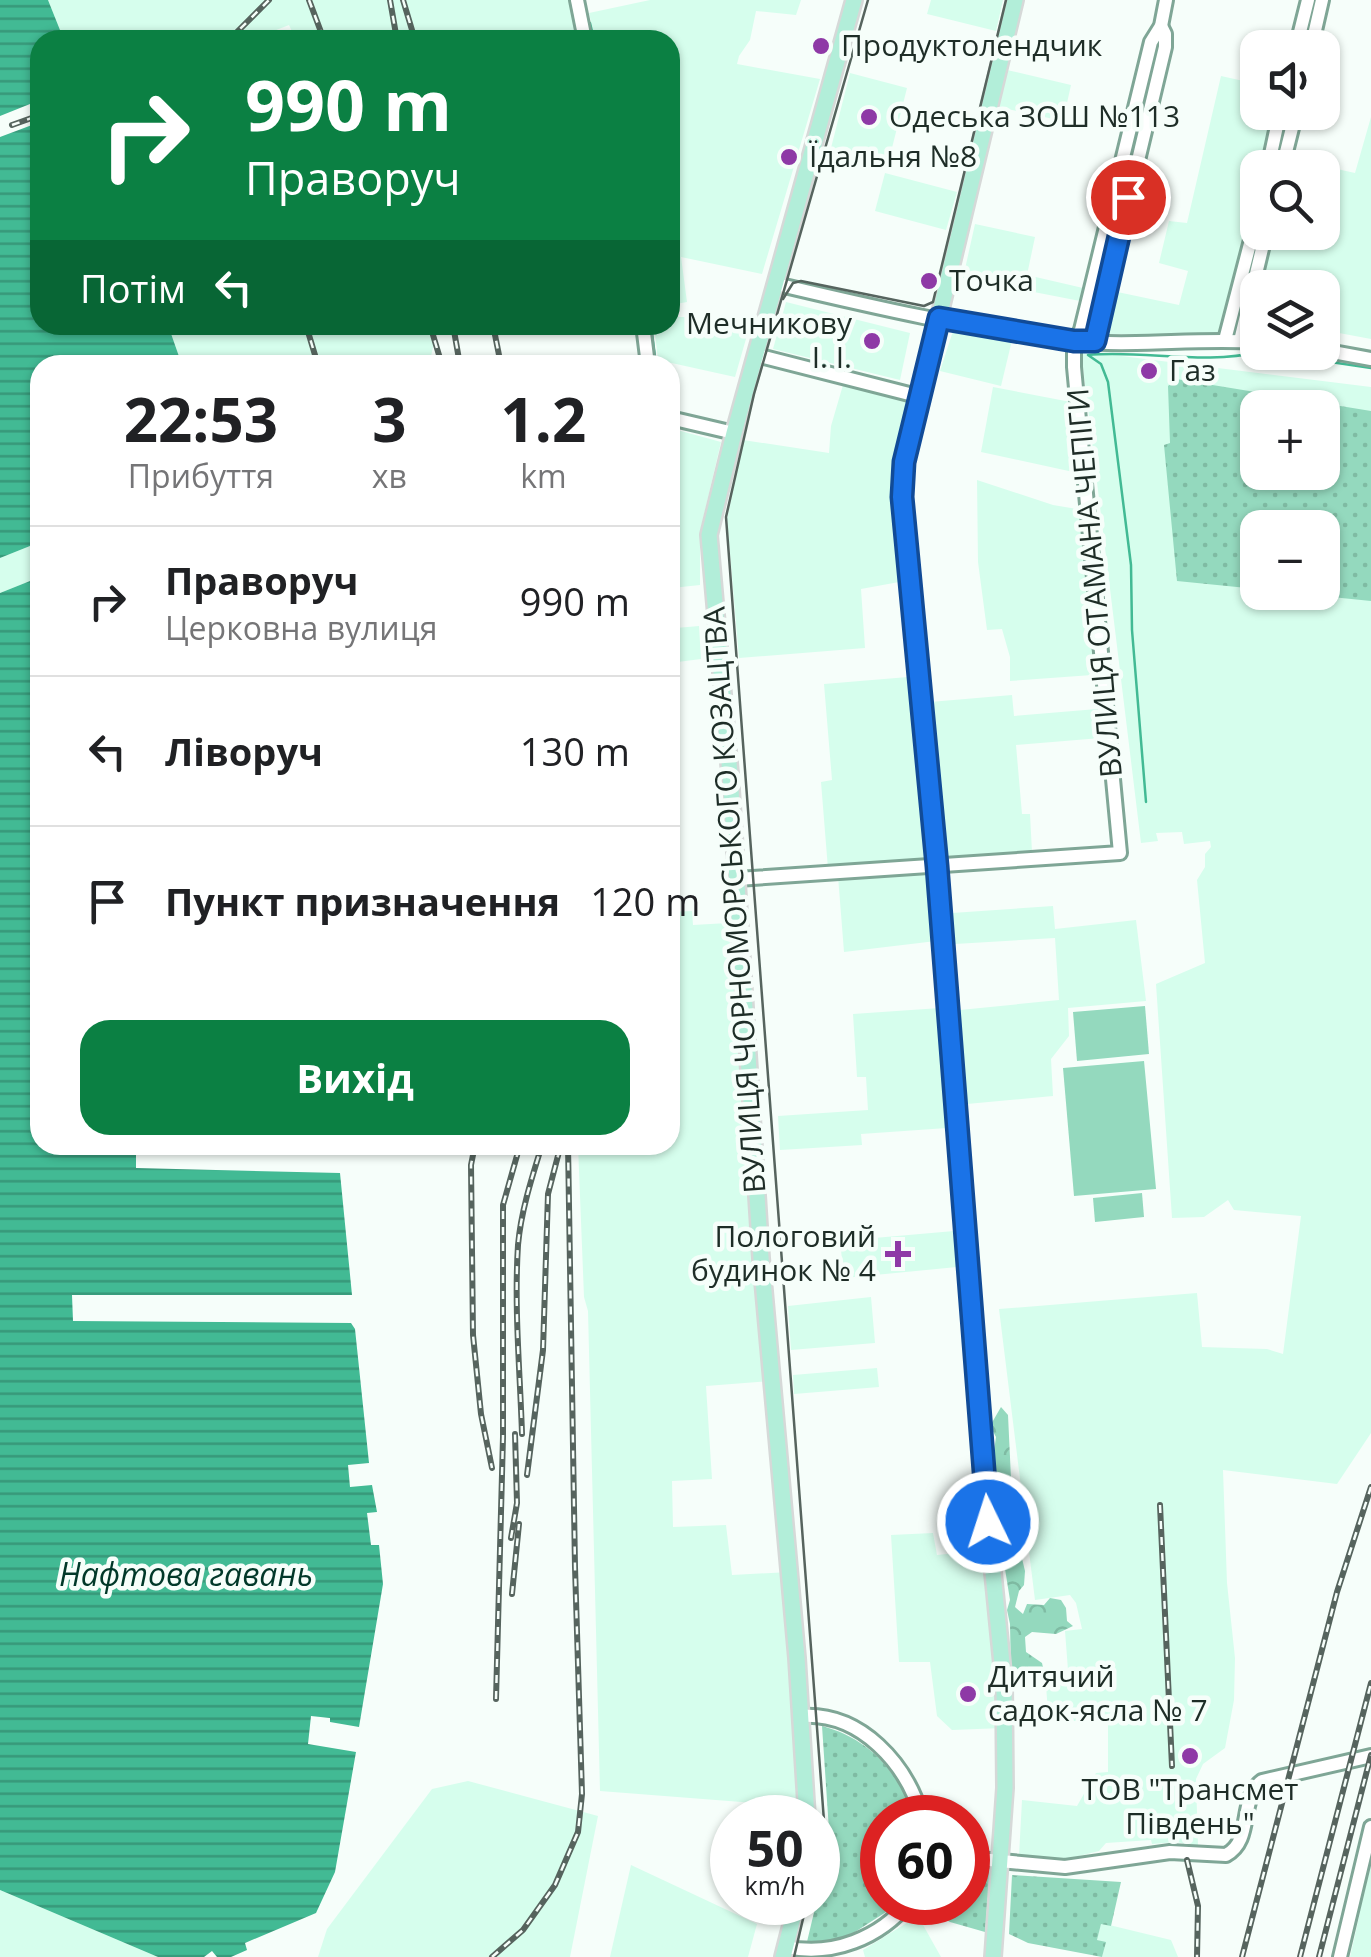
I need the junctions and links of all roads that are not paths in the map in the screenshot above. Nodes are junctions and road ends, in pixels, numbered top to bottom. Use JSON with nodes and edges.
{"nodes":[{"id":1,"x":577,"y":0,"type":"edge"},
{"id":2,"x":854,"y":0,"type":"edge"},
{"id":3,"x":1015,"y":0,"type":"edge"},
{"id":4,"x":1166,"y":0,"type":"edge"},
{"id":5,"x":1308,"y":0,"type":"edge"},
{"id":6,"x":1322,"y":0,"type":"edge"},
{"id":7,"x":1161,"y":26,"type":"junction"},
{"id":8,"x":584,"y":30,"type":"edge"},
{"id":9,"x":1300,"y":30,"type":"edge"},
{"id":10,"x":1315,"y":30,"type":"edge"},
{"id":11,"x":1250,"y":250,"type":"edge"},
{"id":12,"x":1260,"y":250,"type":"edge"},
{"id":13,"x":776,"y":284,"type":"junction"},
{"id":14,"x":939,"y":318,"type":"junction"},
{"id":15,"x":1232,"y":340,"type":"junction"},
{"id":16,"x":1074,"y":341,"type":"junction"},
{"id":17,"x":1095,"y":341,"type":"junction"},
{"id":18,"x":1240,"y":341,"type":"edge"},
{"id":19,"x":1340,"y":353,"type":"edge"},
{"id":20,"x":756,"y":355,"type":"junction"},
{"id":21,"x":1371,"y":358,"type":"edge"},
{"id":22,"x":921,"y":398,"type":"junction"},
{"id":23,"x":680,"y":420,"type":"edge"},
{"id":24,"x":734,"y":433,"type":"junction"},
{"id":25,"x":937,"y":866,"type":"junction"},
{"id":26,"x":737,"y":878,"type":"junction"},
{"id":27,"x":801,"y":1716,"type":"junction"},
{"id":28,"x":1371,"y":1756,"type":"edge"},
{"id":29,"x":806,"y":1795,"type":"edge"},
{"id":30,"x":913,"y":1795,"type":"edge"},
{"id":31,"x":1371,"y":1827,"type":"edge"},
{"id":32,"x":990,"y":1861,"type":"edge"},
{"id":33,"x":1001,"y":1862,"type":"junction"},
{"id":34,"x":791,"y":1925,"type":"edge"},
{"id":35,"x":886,"y":1925,"type":"edge"},
{"id":36,"x":784,"y":1952,"type":"edge"},
{"id":37,"x":992,"y":1957,"type":"edge"},
{"id":38,"x":1340,"y":1957,"type":"edge"}],
"edges":[{"from":1,"to":8,"type":"street"},
{"from":2,"to":13,"type":"main road","name":"ВУЛИЦЯ ЧОРНОМОРСЬКОГО КОЗАЦТВА"},
{"from":3,"to":14,"type":"main road"},
{"from":4,"to":7,"type":"street","name":"ВУЛИЦЯ ОТАМАНА ЧЕПІГИ"},
{"from":5,"to":9,"type":"street"},
{"from":6,"to":10,"type":"street"},
{"from":7,"to":16,"type":"street","name":"ВУЛИЦЯ ОТАМАНА ЧЕПІГИ"},
{"from":7,"to":17,"type":"street","name":"ВУЛИЦЯ ОТАМАНА ЧЕПІГИ"},
{"from":11,"to":15,"type":"street"},
{"from":12,"to":15,"type":"street"},
{"from":13,"to":14,"type":"street"},
{"from":13,"to":20,"type":"main road","name":"ВУЛИЦЯ ЧОРНОМОРСЬКОГО КОЗАЦТВА"},
{"from":14,"to":16,"type":"street"},
{"from":14,"to":22,"type":"main road"},
{"from":15,"to":17,"type":"street"},
{"from":15,"to":18,"type":"street"},
{"from":16,"to":17,"type":"street"},
{"from":16,"to":25,"type":"street","name":"ВУЛИЦЯ ОТАМАНА ЧЕПІГИ"},
{"from":19,"to":21,"type":"street"},
{"from":20,"to":22,"type":"street"},
{"from":20,"to":24,"type":"main road","name":"ВУЛИЦЯ ЧОРНОМОРСЬКОГО КОЗАЦТВА"},
{"from":22,"to":25,"type":"main road"},
{"from":23,"to":24,"type":"street"},
{"from":24,"to":26,"type":"main road","name":"ВУЛИЦЯ ЧОРНОМОРСЬКОГО КОЗАЦТВА"},
{"from":25,"to":26,"type":"street"},
{"from":25,"to":33,"type":"main road"},
{"from":26,"to":27,"type":"main road","name":"ВУЛИЦЯ ЧОРНОМОРСЬКОГО КОЗАЦТВА"},
{"from":27,"to":29,"type":"main road","name":"ВУЛИЦЯ ЧОРНОМОРСЬКОГО КОЗАЦТВА"},
{"from":27,"to":30,"type":"street"},
{"from":28,"to":33,"type":"street"},
{"from":31,"to":38,"type":"street"},
{"from":32,"to":33,"type":"street"},
{"from":33,"to":37,"type":"main road"},
{"from":34,"to":36,"type":"main road"},
{"from":35,"to":36,"type":"street"}]}
